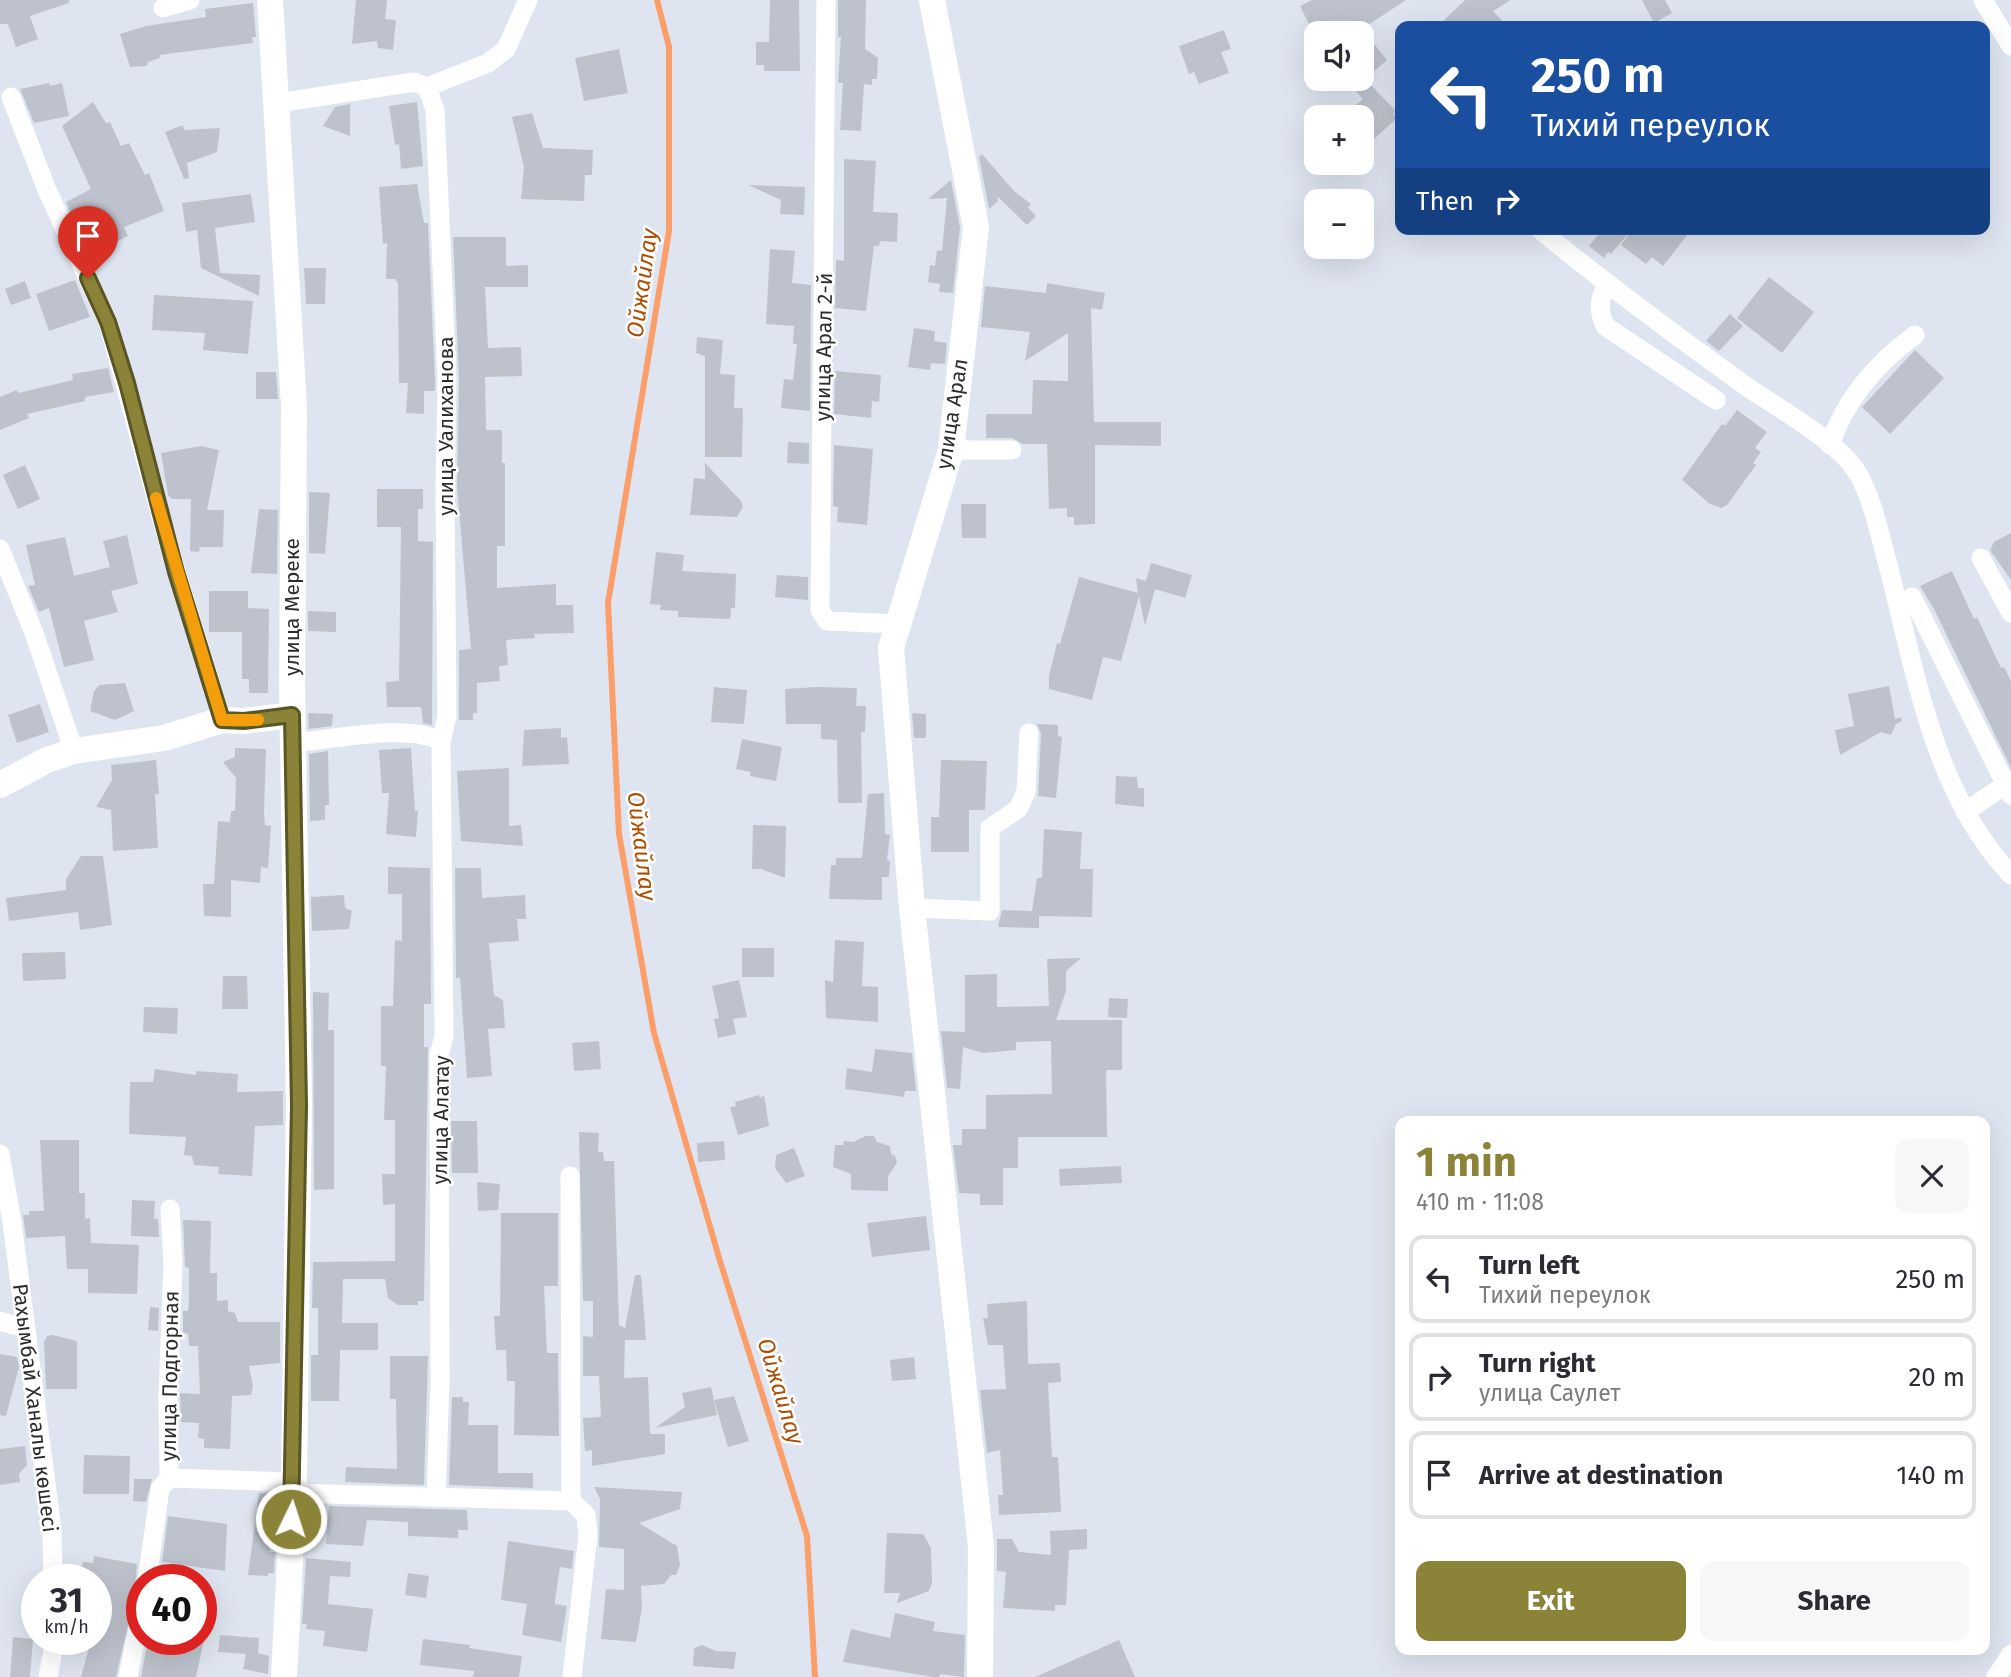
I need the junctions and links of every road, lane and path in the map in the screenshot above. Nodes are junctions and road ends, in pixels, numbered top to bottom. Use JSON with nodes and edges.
{"nodes":[{"id":1,"x":190,"y":0,"type":"edge"},
{"id":2,"x":270,"y":0,"type":"edge"},
{"id":3,"x":528,"y":0,"type":"edge"},
{"id":4,"x":826,"y":0,"type":"edge"},
{"id":5,"x":932,"y":0,"type":"edge"},
{"id":6,"x":1983,"y":0,"type":"edge"},
{"id":7,"x":163,"y":8,"type":"dead end"},
{"id":8,"x":2011,"y":46,"type":"edge"},
{"id":9,"x":427,"y":88,"type":"junction"},
{"id":10,"x":11,"y":97,"type":"dead end"},
{"id":11,"x":278,"y":103,"type":"junction"},
{"id":12,"x":1547,"y":235,"type":"edge"},
{"id":13,"x":1608,"y":284,"type":"junction"},
{"id":14,"x":1915,"y":335,"type":"dead end"},
{"id":15,"x":1716,"y":400,"type":"dead end"},
{"id":16,"x":1830,"y":444,"type":"junction"},
{"id":17,"x":951,"y":450,"type":"junction"},
{"id":18,"x":1012,"y":450,"type":"dead end"},
{"id":19,"x":0,"y":549,"type":"edge"},
{"id":20,"x":1981,"y":558,"type":"dead end"},
{"id":21,"x":1912,"y":597,"type":"dead end"},
{"id":22,"x":2011,"y":613,"type":"edge"},
{"id":23,"x":898,"y":624,"type":"junction"},
{"id":24,"x":292,"y":715,"type":"junction"},
{"id":25,"x":222,"y":720,"type":"junction"},
{"id":26,"x":1029,"y":733,"type":"dead end"},
{"id":27,"x":441,"y":742,"type":"junction"},
{"id":28,"x":294,"y":743,"type":"junction"},
{"id":29,"x":74,"y":751,"type":"junction"},
{"id":30,"x":0,"y":785,"type":"edge"},
{"id":31,"x":2009,"y":787,"type":"edge"},
{"id":32,"x":1965,"y":812,"type":"junction"},
{"id":33,"x":2011,"y":875,"type":"edge"},
{"id":34,"x":912,"y":908,"type":"junction"},
{"id":35,"x":0,"y":1154,"type":"edge"},
{"id":36,"x":570,"y":1176,"type":"dead end"},
{"id":37,"x":170,"y":1209,"type":"dead end"},
{"id":38,"x":0,"y":1321,"type":"edge"},
{"id":39,"x":24,"y":1328,"type":"junction"},
{"id":40,"x":169,"y":1478,"type":"junction"},
{"id":41,"x":293,"y":1488,"type":"junction"},
{"id":42,"x":436,"y":1498,"type":"junction"},
{"id":43,"x":571,"y":1501,"type":"junction"},
{"id":44,"x":52,"y":1564,"type":"edge"},
{"id":45,"x":149,"y":1564,"type":"edge"},
{"id":46,"x":2011,"y":1654,"type":"edge"},
{"id":47,"x":52,"y":1655,"type":"edge"},
{"id":48,"x":132,"y":1655,"type":"edge"},
{"id":49,"x":48,"y":1677,"type":"edge"},
{"id":50,"x":128,"y":1677,"type":"edge"},
{"id":51,"x":284,"y":1677,"type":"edge"},
{"id":52,"x":572,"y":1677,"type":"edge"},
{"id":53,"x":980,"y":1677,"type":"edge"},
{"id":54,"x":1996,"y":1677,"type":"edge"}],
"edges":[{"from":1,"to":7,"type":"street"},
{"from":2,"to":11,"type":"street","name":"улица Мереке"},
{"from":3,"to":9,"type":"street"},
{"from":4,"to":23,"type":"street","name":"улица Арал 2-й"},
{"from":5,"to":17,"type":"street","name":"улица Арал"},
{"from":6,"to":8,"type":"street"},
{"from":9,"to":11,"type":"street"},
{"from":9,"to":27,"type":"street","name":"улица Уалиханова"},
{"from":10,"to":25,"type":"street"},
{"from":11,"to":24,"type":"street","name":"улица Мереке"},
{"from":12,"to":13,"type":"street"},
{"from":13,"to":15,"type":"street"},
{"from":13,"to":16,"type":"street"},
{"from":14,"to":16,"type":"street"},
{"from":16,"to":32,"type":"street"},
{"from":17,"to":18,"type":"street"},
{"from":17,"to":23,"type":"street","name":"улица Арал"},
{"from":19,"to":29,"type":"street"},
{"from":20,"to":22,"type":"street"},
{"from":21,"to":31,"type":"street"},
{"from":23,"to":34,"type":"street","name":"улица Арал"},
{"from":24,"to":25,"type":"street"},
{"from":24,"to":28,"type":"street","name":"улица Мереке"},
{"from":25,"to":29,"type":"street"},
{"from":26,"to":34,"type":"street"},
{"from":27,"to":28,"type":"street"},
{"from":27,"to":42,"type":"street","name":"улица Алатау"},
{"from":28,"to":41,"type":"street","name":"улица Мереке"},
{"from":29,"to":30,"type":"street"},
{"from":31,"to":32,"type":"street"},
{"from":32,"to":33,"type":"street"},
{"from":34,"to":53,"type":"street","name":"улица Арал"},
{"from":35,"to":39,"type":"street","name":"Рахымбай Ханалы көшесі"},
{"from":36,"to":43,"type":"street"},
{"from":37,"to":40,"type":"street","name":"улица Подгорная"},
{"from":38,"to":39,"type":"street"},
{"from":39,"to":44,"type":"street","name":"Рахымбай Ханалы көшесі"},
{"from":40,"to":41,"type":"street"},
{"from":40,"to":45,"type":"street","name":"улица Подгорная"},
{"from":41,"to":42,"type":"street"},
{"from":41,"to":51,"type":"street","name":"улица Мереке"},
{"from":42,"to":43,"type":"street"},
{"from":43,"to":52,"type":"street"},
{"from":46,"to":54,"type":"street"},
{"from":47,"to":49,"type":"street"},
{"from":48,"to":50,"type":"street"}]}
